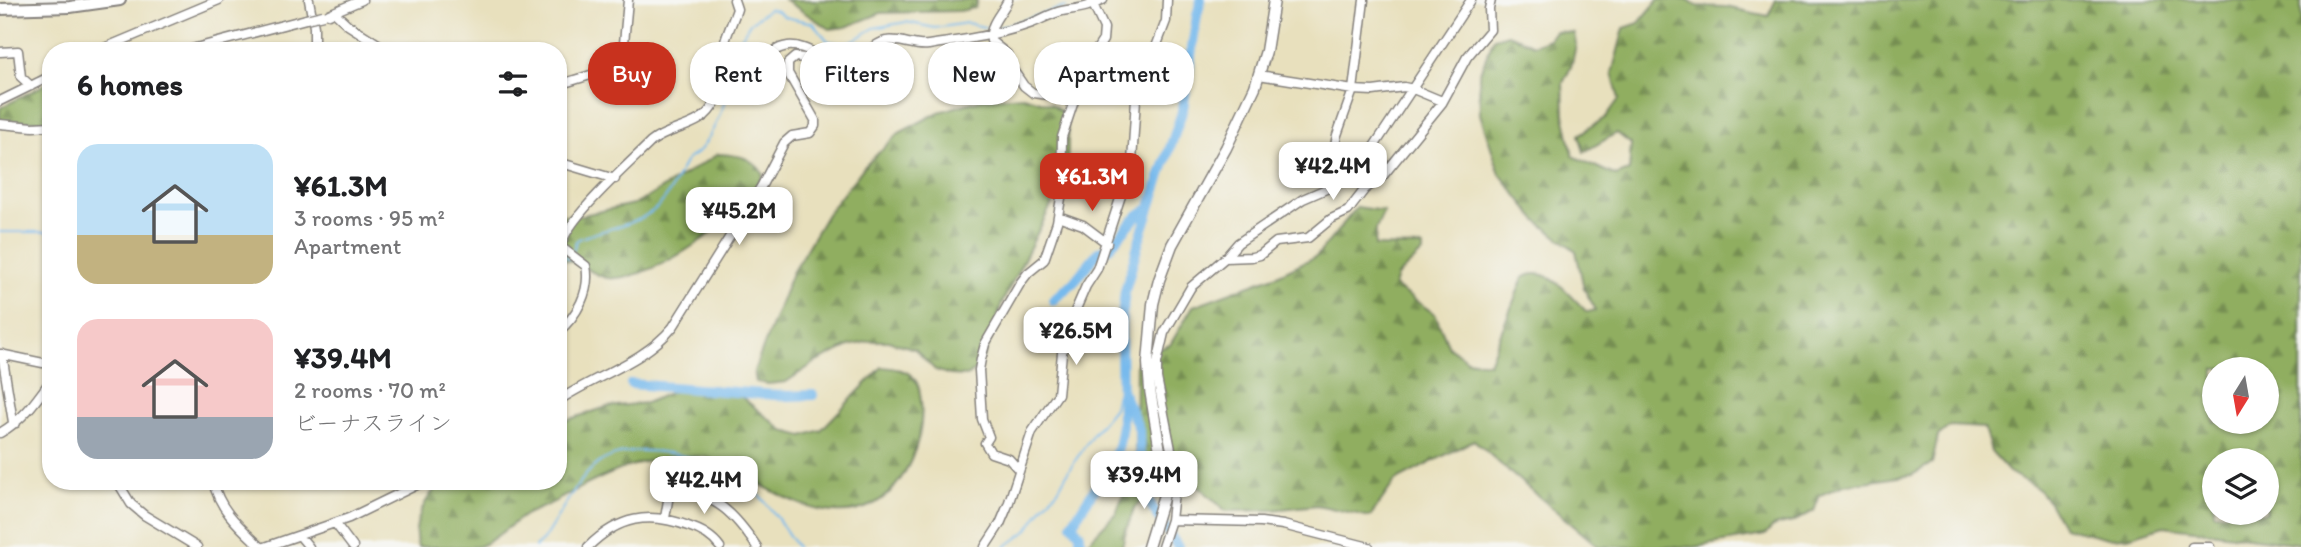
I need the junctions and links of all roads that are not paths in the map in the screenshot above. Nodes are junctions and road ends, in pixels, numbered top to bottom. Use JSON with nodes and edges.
{"nodes":[{"id":1,"x":120,"y":0,"type":"edge"},
{"id":2,"x":219,"y":0,"type":"edge"},
{"id":3,"x":309,"y":0,"type":"edge"},
{"id":4,"x":362,"y":0,"type":"edge"},
{"id":5,"x":628,"y":0,"type":"edge"},
{"id":6,"x":734,"y":0,"type":"edge"},
{"id":7,"x":1008,"y":0,"type":"edge"},
{"id":8,"x":1103,"y":0,"type":"edge"},
{"id":9,"x":1167,"y":0,"type":"edge"},
{"id":10,"x":1274,"y":0,"type":"edge"},
{"id":11,"x":1364,"y":0,"type":"edge"},
{"id":12,"x":1471,"y":0,"type":"edge"},
{"id":13,"x":1491,"y":0,"type":"edge"},
{"id":14,"x":1093,"y":3,"type":"edge"},
{"id":15,"x":0,"y":9,"type":"edge"},
{"id":16,"x":335,"y":13,"type":"junction"},
{"id":17,"x":991,"y":30,"type":"junction"},
{"id":18,"x":119,"y":42,"type":"edge"},
{"id":19,"x":218,"y":42,"type":"edge"},
{"id":20,"x":314,"y":42,"type":"edge"},
{"id":21,"x":375,"y":42,"type":"edge"},
{"id":22,"x":725,"y":42,"type":"edge"},
{"id":23,"x":1101,"y":42,"type":"edge"},
{"id":24,"x":914,"y":45,"type":"edge"},
{"id":25,"x":0,"y":52,"type":"edge"},
{"id":26,"x":800,"y":57,"type":"edge"},
{"id":27,"x":1259,"y":75,"type":"junction"},
{"id":28,"x":42,"y":80,"type":"edge"},
{"id":29,"x":567,"y":82,"type":"edge"},
{"id":30,"x":31,"y":86,"type":"junction"},
{"id":31,"x":1413,"y":89,"type":"junction"},
{"id":32,"x":1353,"y":90,"type":"junction"},
{"id":33,"x":1034,"y":93,"type":"edge"},
{"id":34,"x":800,"y":94,"type":"edge"},
{"id":35,"x":0,"y":100,"type":"edge"},
{"id":36,"x":1442,"y":101,"type":"junction"},
{"id":37,"x":714,"y":105,"type":"edge"},
{"id":38,"x":806,"y":105,"type":"edge"},
{"id":39,"x":1072,"y":105,"type":"edge"},
{"id":40,"x":0,"y":124,"type":"edge"},
{"id":41,"x":42,"y":126,"type":"edge"},
{"id":42,"x":567,"y":165,"type":"edge"},
{"id":43,"x":615,"y":179,"type":"junction"},
{"id":44,"x":1326,"y":189,"type":"junction"},
{"id":45,"x":1058,"y":216,"type":"junction"},
{"id":46,"x":567,"y":235,"type":"edge"},
{"id":47,"x":1105,"y":247,"type":"junction"},
{"id":48,"x":567,"y":253,"type":"edge"},
{"id":49,"x":1225,"y":258,"type":"junction"},
{"id":50,"x":567,"y":323,"type":"edge"},
{"id":51,"x":1,"y":354,"type":"edge"},
{"id":52,"x":42,"y":363,"type":"edge"},
{"id":53,"x":42,"y":393,"type":"edge"},
{"id":54,"x":567,"y":395,"type":"edge"},
{"id":55,"x":16,"y":423,"type":"junction"},
{"id":56,"x":0,"y":433,"type":"edge"},
{"id":57,"x":1019,"y":470,"type":"junction"},
{"id":58,"x":1167,"y":489,"type":"junction"},
{"id":59,"x":122,"y":490,"type":"edge"},
{"id":60,"x":216,"y":490,"type":"edge"},
{"id":61,"x":410,"y":490,"type":"edge"},
{"id":62,"x":665,"y":518,"type":"junction"},
{"id":63,"x":1170,"y":522,"type":"junction"},
{"id":64,"x":335,"y":523,"type":"junction"},
{"id":65,"x":300,"y":536,"type":"junction"},
{"id":66,"x":193,"y":547,"type":"edge"},
{"id":67,"x":263,"y":547,"type":"edge"},
{"id":68,"x":309,"y":547,"type":"edge"},
{"id":69,"x":353,"y":547,"type":"edge"},
{"id":70,"x":588,"y":547,"type":"edge"},
{"id":71,"x":720,"y":547,"type":"edge"},
{"id":72,"x":757,"y":547,"type":"edge"},
{"id":73,"x":985,"y":547,"type":"edge"},
{"id":74,"x":1148,"y":547,"type":"edge"},
{"id":75,"x":1162,"y":547,"type":"edge"},
{"id":76,"x":1369,"y":547,"type":"edge"},
{"id":77,"x":2192,"y":547,"type":"edge"},
{"id":78,"x":2210,"y":547,"type":"edge"}],
"edges":[{"from":1,"to":15,"type":"highway"},
{"from":2,"to":18,"type":"street"},
{"from":3,"to":20,"type":"street"},
{"from":4,"to":16,"type":"street"},
{"from":5,"to":29,"type":"street"},
{"from":6,"to":22,"type":"street"},
{"from":7,"to":17,"type":"street"},
{"from":8,"to":14,"type":"street"},
{"from":9,"to":47,"type":"street"},
{"from":10,"to":27,"type":"main road"},
{"from":11,"to":32,"type":"street"},
{"from":12,"to":31,"type":"street"},
{"from":13,"to":36,"type":"street"},
{"from":14,"to":17,"type":"street"},
{"from":14,"to":23,"type":"street"},
{"from":16,"to":19,"type":"street","bridge":true},
{"from":16,"to":21,"type":"street"},
{"from":17,"to":24,"type":"street"},
{"from":17,"to":33,"type":"street"},
{"from":25,"to":30,"type":"street"},
{"from":26,"to":34,"type":"street"},
{"from":27,"to":32,"type":"street"},
{"from":27,"to":58,"type":"main road"},
{"from":28,"to":30,"type":"street"},
{"from":30,"to":35,"type":"street"},
{"from":31,"to":32,"type":"street"},
{"from":31,"to":36,"type":"street"},
{"from":31,"to":44,"type":"street"},
{"from":32,"to":44,"type":"street"},
{"from":36,"to":49,"type":"street"},
{"from":37,"to":43,"type":"street"},
{"from":38,"to":54,"type":"street"},
{"from":39,"to":45,"type":"street"},
{"from":40,"to":41,"type":"street"},
{"from":42,"to":43,"type":"street"},
{"from":43,"to":46,"type":"street"},
{"from":44,"to":49,"type":"street"},
{"from":45,"to":47,"type":"street"},
{"from":45,"to":57,"type":"street"},
{"from":47,"to":57,"type":"street"},
{"from":48,"to":50,"type":"street"},
{"from":49,"to":58,"type":"street"},
{"from":51,"to":52,"type":"street"},
{"from":51,"to":55,"type":"street"},
{"from":53,"to":55,"type":"street"},
{"from":55,"to":56,"type":"street"},
{"from":57,"to":73,"type":"street"},
{"from":58,"to":63,"type":"street"},
{"from":58,"to":74,"type":"main road"},
{"from":59,"to":66,"type":"street"},
{"from":60,"to":67,"type":"street"},
{"from":61,"to":64,"type":"street"},
{"from":62,"to":70,"type":"street"},
{"from":62,"to":71,"type":"street"},
{"from":62,"to":72,"type":"street"},
{"from":63,"to":75,"type":"street"},
{"from":63,"to":76,"type":"street"},
{"from":64,"to":65,"type":"street"},
{"from":64,"to":69,"type":"street"},
{"from":65,"to":67,"type":"street"},
{"from":65,"to":68,"type":"street"},
{"from":77,"to":78,"type":"street"}]}
